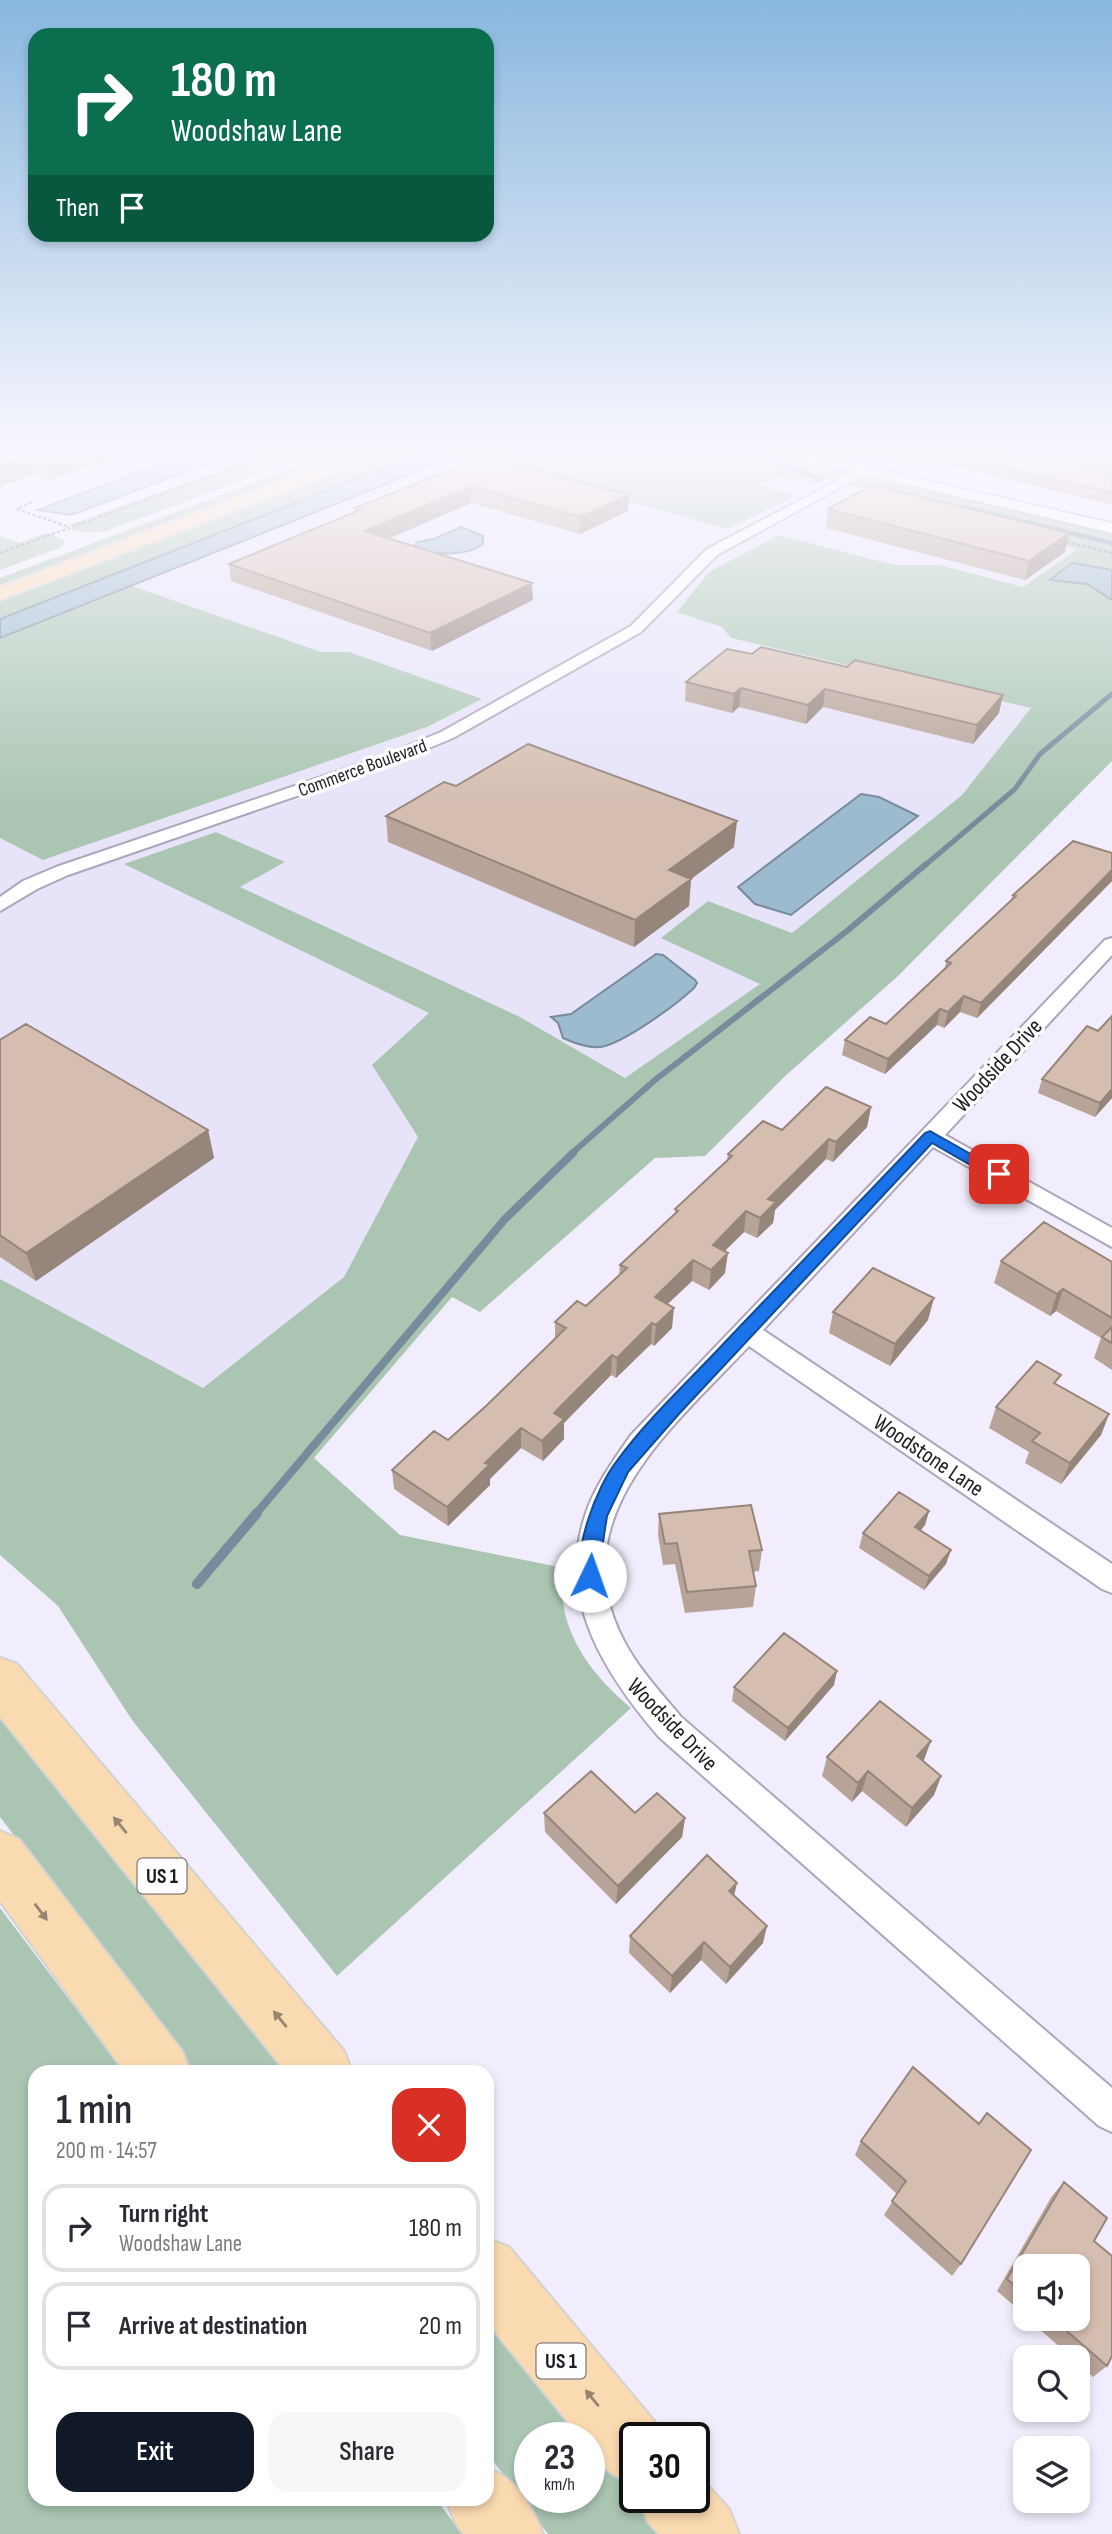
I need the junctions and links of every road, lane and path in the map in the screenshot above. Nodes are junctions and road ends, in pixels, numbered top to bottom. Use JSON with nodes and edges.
{"nodes":[{"id":1,"x":57,"y":572,"type":"edge"},
{"id":2,"x":691,"y":572,"type":"edge"},
{"id":3,"x":0,"y":594,"type":"edge"},
{"id":4,"x":0,"y":905,"type":"edge"},
{"id":5,"x":1112,"y":944,"type":"edge"},
{"id":6,"x":930,"y":1136,"type":"junction"},
{"id":7,"x":1112,"y":1238,"type":"edge"},
{"id":8,"x":746,"y":1331,"type":"junction"},
{"id":9,"x":1112,"y":1580,"type":"edge"},
{"id":10,"x":0,"y":1680,"type":"edge"},
{"id":11,"x":0,"y":1857,"type":"edge"},
{"id":12,"x":156,"y":2065,"type":"edge"},
{"id":13,"x":317,"y":2065,"type":"edge"},
{"id":14,"x":1112,"y":2113,"type":"edge"},
{"id":15,"x":494,"y":2280,"type":"edge"},
{"id":16,"x":619,"y":2432,"type":"edge"},
{"id":17,"x":486,"y":2506,"type":"edge"},
{"id":18,"x":686,"y":2513,"type":"edge"},
{"id":19,"x":508,"y":2534,"type":"edge"},
{"id":20,"x":704,"y":2534,"type":"edge"}],
"edges":[{"from":1,"to":3,"type":"main road"},
{"from":2,"to":4,"type":"street","name":"Commerce Boulevard"},
{"from":5,"to":6,"type":"street","name":"Woodside Drive"},
{"from":6,"to":7,"type":"street"},
{"from":6,"to":8,"type":"street","name":"Woodside Drive"},
{"from":8,"to":9,"type":"street","name":"Woodstone Lane"},
{"from":8,"to":14,"type":"street","name":"Woodside Drive"},
{"from":13,"to":10,"type":"main road","number":"US 1","one_way":true},
{"from":11,"to":12,"type":"main road","one_way":true},
{"from":16,"to":15,"type":"main road","number":"US 1","one_way":true},
{"from":17,"to":19,"type":"main road"},
{"from":18,"to":20,"type":"main road"}]}
